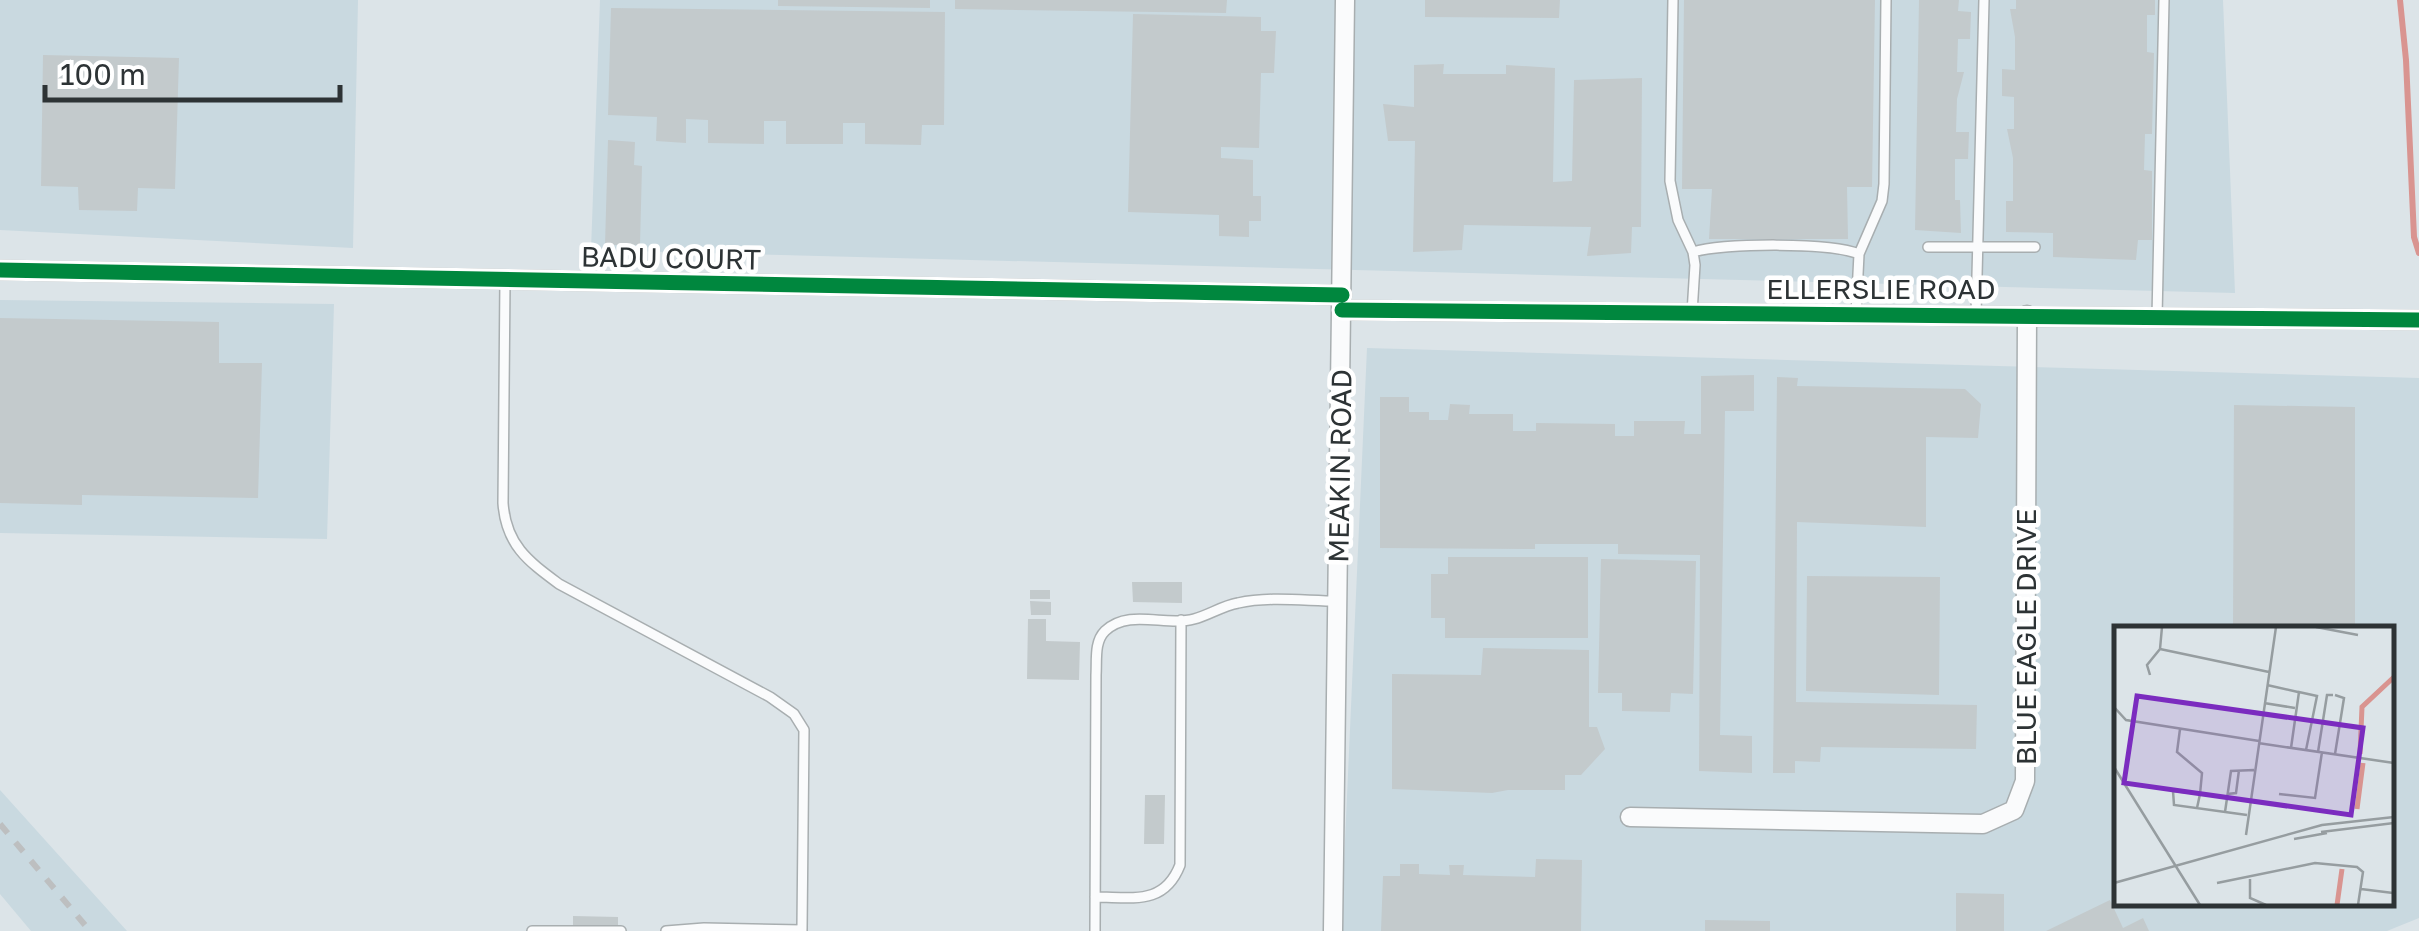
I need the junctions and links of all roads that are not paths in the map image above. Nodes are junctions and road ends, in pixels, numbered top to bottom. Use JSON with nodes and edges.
{"nodes":[{"id":1,"x":1346,"y":0,"type":"edge"},
{"id":2,"x":1673,"y":0,"type":"edge"},
{"id":3,"x":1886,"y":0,"type":"edge"},
{"id":4,"x":1984,"y":0,"type":"edge"},
{"id":5,"x":2164,"y":0,"type":"edge"},
{"id":6,"x":1928,"y":247,"type":"dead end"},
{"id":7,"x":1978,"y":247,"type":"junction"},
{"id":8,"x":2035,"y":247,"type":"dead end"},
{"id":9,"x":1693,"y":252,"type":"junction"},
{"id":10,"x":1859,"y":254,"type":"junction"},
{"id":11,"x":0,"y":270,"type":"edge"},
{"id":12,"x":505,"y":280,"type":"junction"},
{"id":13,"x":1342,"y":302,"type":"junction"},
{"id":14,"x":1692,"y":313,"type":"junction"},
{"id":15,"x":1856,"y":314,"type":"junction"},
{"id":16,"x":1976,"y":315,"type":"junction"},
{"id":17,"x":2027,"y":315,"type":"junction"},
{"id":18,"x":2157,"y":316,"type":"junction"},
{"id":19,"x":2419,"y":320,"type":"edge"},
{"id":20,"x":1338,"y":602,"type":"junction"},
{"id":21,"x":1180,"y":620,"type":"junction"},
{"id":22,"x":1630,"y":817,"type":"dead end"},
{"id":23,"x":1095,"y":897,"type":"junction"},
{"id":24,"x":802,"y":930,"type":"edge"},
{"id":25,"x":532,"y":931,"type":"edge"},
{"id":26,"x":621,"y":931,"type":"edge"},
{"id":27,"x":666,"y":931,"type":"edge"},
{"id":28,"x":1094,"y":931,"type":"edge"},
{"id":29,"x":1333,"y":931,"type":"edge"}],
"edges":[{"from":1,"to":13,"type":"street","name":"MEAKIN ROAD"},
{"from":2,"to":9,"type":"lane"},
{"from":3,"to":10,"type":"lane"},
{"from":4,"to":7,"type":"lane"},
{"from":5,"to":18,"type":"lane"},
{"from":6,"to":7,"type":"lane"},
{"from":7,"to":8,"type":"lane"},
{"from":7,"to":16,"type":"lane"},
{"from":9,"to":10,"type":"lane"},
{"from":9,"to":14,"type":"lane"},
{"from":10,"to":15,"type":"lane"},
{"from":11,"to":12,"type":"street","name":"BADU COURT"},
{"from":12,"to":13,"type":"street","name":"BADU COURT"},
{"from":12,"to":24,"type":"lane"},
{"from":13,"to":14,"type":"street","name":"ELLERSLIE ROAD"},
{"from":13,"to":20,"type":"street","name":"MEAKIN ROAD"},
{"from":14,"to":15,"type":"street","name":"ELLERSLIE ROAD"},
{"from":15,"to":16,"type":"street","name":"ELLERSLIE ROAD"},
{"from":16,"to":17,"type":"street","name":"ELLERSLIE ROAD"},
{"from":17,"to":18,"type":"street","name":"ELLERSLIE ROAD"},
{"from":17,"to":22,"type":"street","name":"BLUE EAGLE DRIVE"},
{"from":18,"to":19,"type":"street","name":"ELLERSLIE ROAD"},
{"from":20,"to":21,"type":"lane"},
{"from":20,"to":29,"type":"street","name":"MEAKIN ROAD"},
{"from":21,"to":23,"type":"lane"},
{"from":21,"to":23,"type":"lane"},
{"from":23,"to":28,"type":"lane"},
{"from":24,"to":27,"type":"lane"},
{"from":25,"to":26,"type":"lane"}]}
